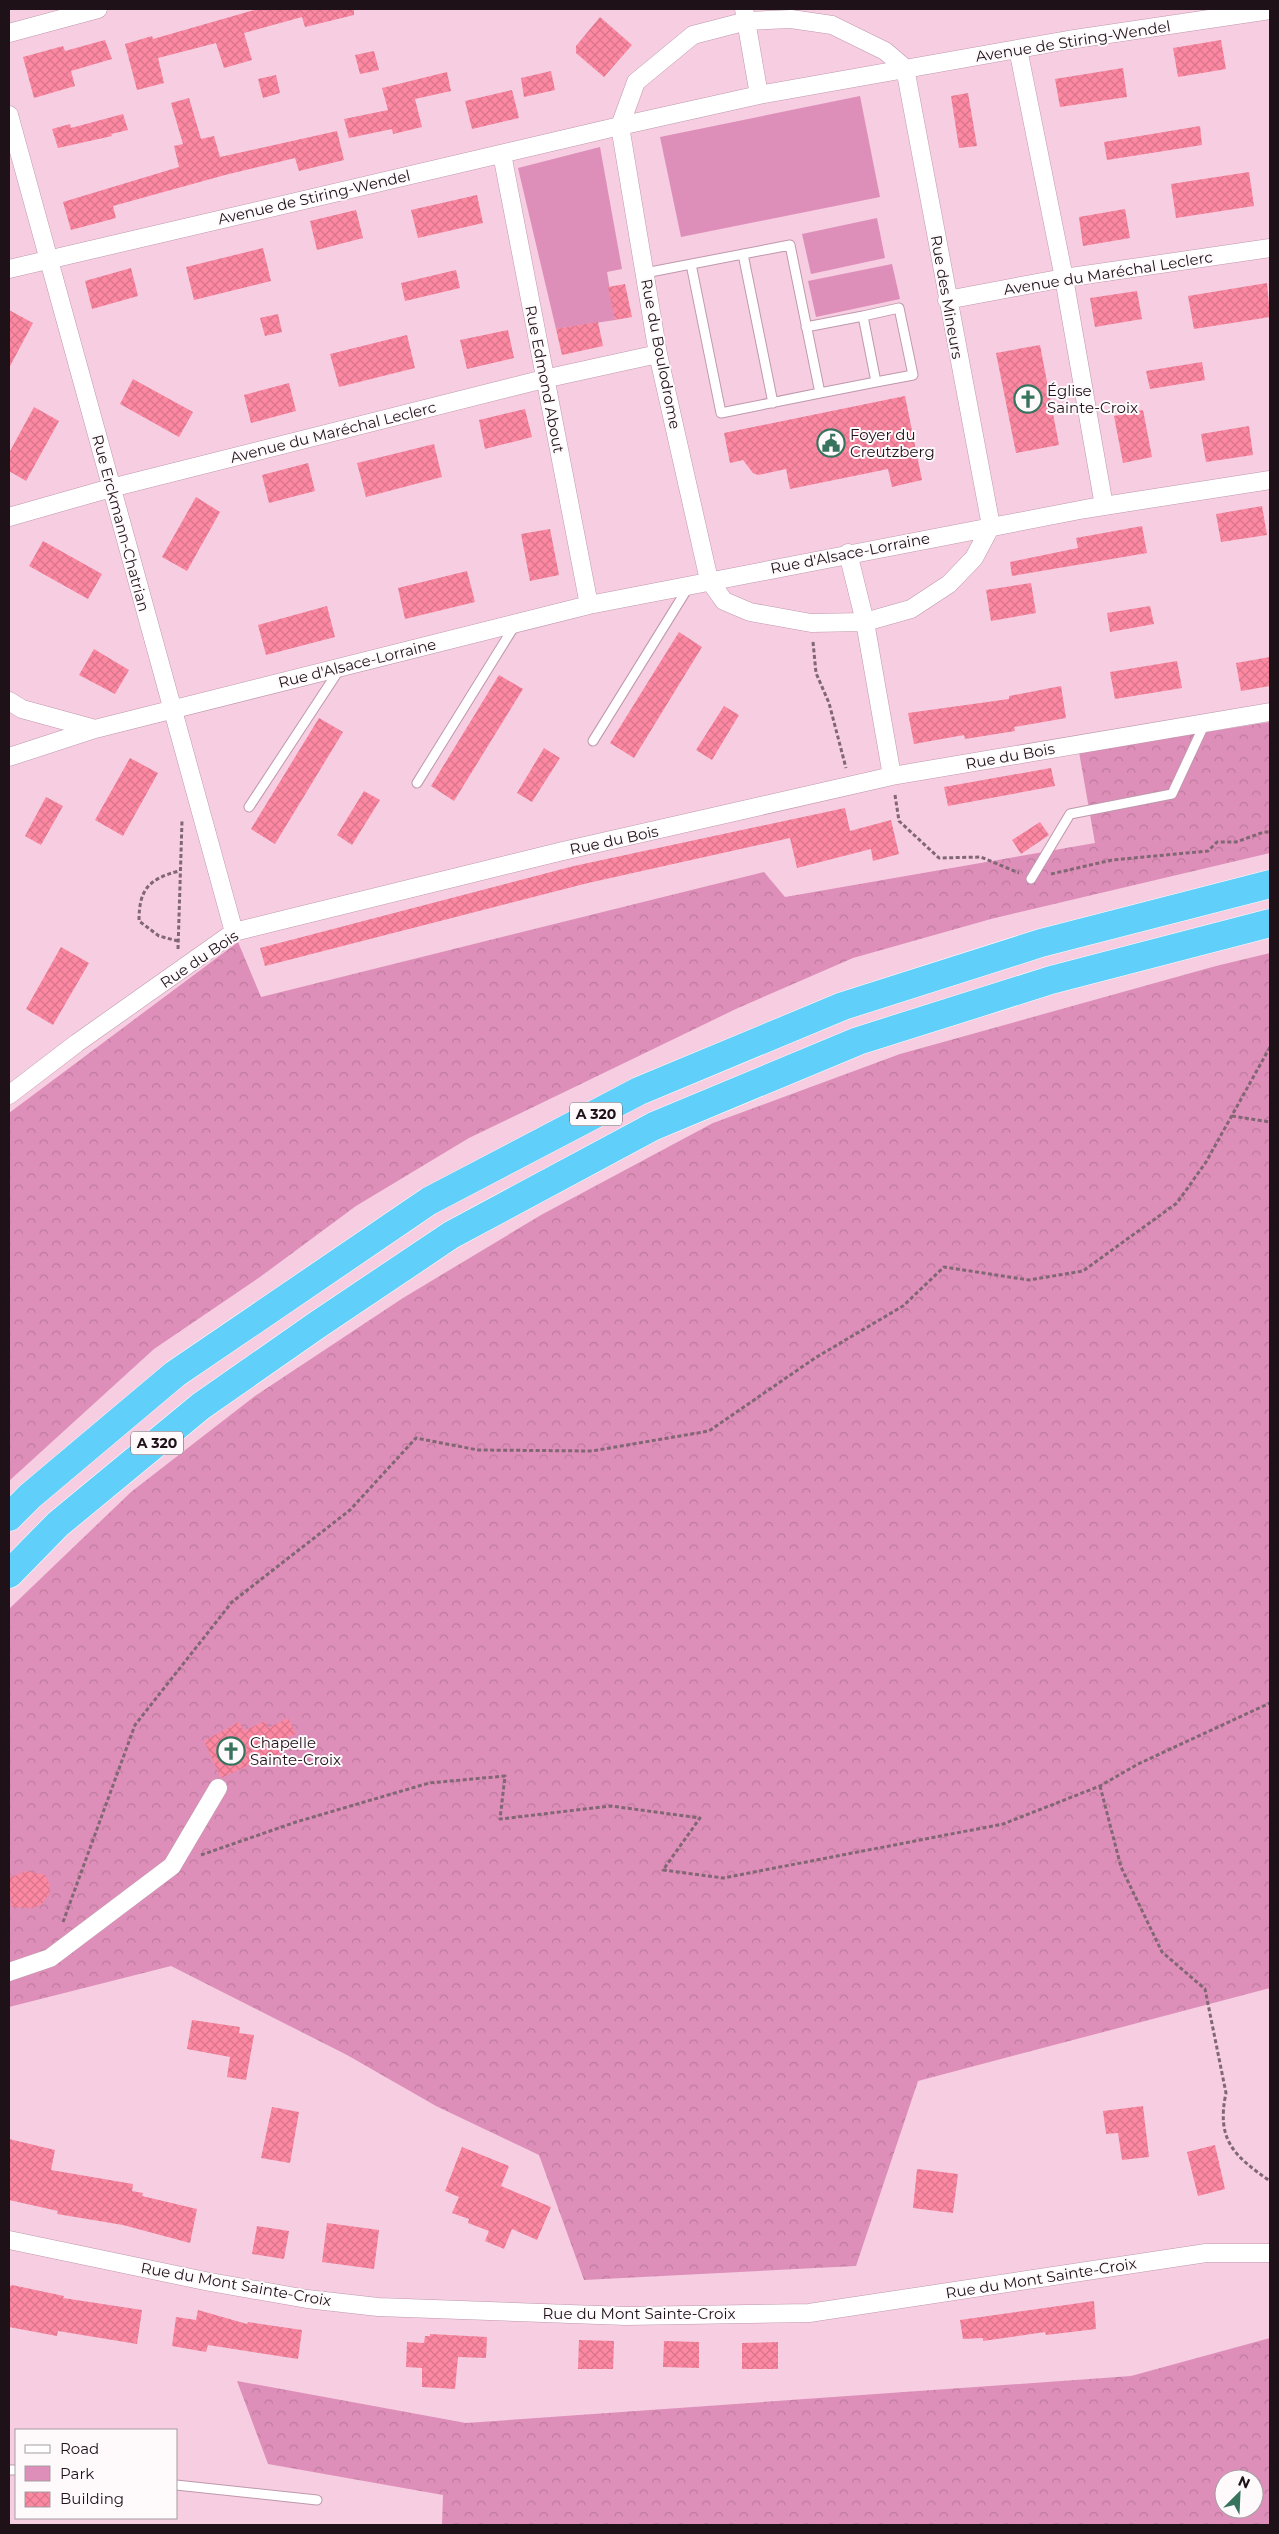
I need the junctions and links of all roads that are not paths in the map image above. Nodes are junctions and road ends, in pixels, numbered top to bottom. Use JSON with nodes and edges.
{"nodes":[{"id":1,"x":98,"y":9,"type":"edge"},
{"id":2,"x":1270,"y":10,"type":"edge"},
{"id":3,"x":745,"y":15,"type":"edge"},
{"id":4,"x":9,"y":33,"type":"edge"},
{"id":5,"x":1018,"y":49,"type":"junction"},
{"id":6,"x":905,"y":68,"type":"junction"},
{"id":7,"x":759,"y":96,"type":"junction"},
{"id":8,"x":9,"y":115,"type":"edge"},
{"id":9,"x":620,"y":126,"type":"junction"},
{"id":10,"x":502,"y":154,"type":"junction"},
{"id":11,"x":1270,"y":248,"type":"edge"},
{"id":12,"x":743,"y":254,"type":"junction"},
{"id":13,"x":48,"y":259,"type":"junction"},
{"id":14,"x":692,"y":264,"type":"junction"},
{"id":15,"x":12,"y":270,"type":"edge"},
{"id":16,"x":645,"y":273,"type":"junction"},
{"id":17,"x":1064,"y":278,"type":"junction"},
{"id":18,"x":947,"y":300,"type":"junction"},
{"id":19,"x":863,"y":316,"type":"junction"},
{"id":20,"x":806,"y":327,"type":"junction"},
{"id":21,"x":658,"y":354,"type":"junction"},
{"id":22,"x":544,"y":379,"type":"junction"},
{"id":23,"x":876,"y":382,"type":"junction"},
{"id":24,"x":820,"y":394,"type":"junction"},
{"id":25,"x":773,"y":403,"type":"junction"},
{"id":26,"x":1270,"y":480,"type":"edge"},
{"id":27,"x":112,"y":488,"type":"junction"},
{"id":28,"x":1104,"y":506,"type":"junction"},
{"id":29,"x":9,"y":517,"type":"edge"},
{"id":30,"x":991,"y":526,"type":"junction"},
{"id":31,"x":848,"y":553,"type":"junction"},
{"id":32,"x":709,"y":580,"type":"junction"},
{"id":33,"x":691,"y":584,"type":"junction"},
{"id":34,"x":588,"y":604,"type":"junction"},
{"id":35,"x":865,"y":622,"type":"junction"},
{"id":36,"x":516,"y":623,"type":"junction"},
{"id":37,"x":341,"y":668,"type":"junction"},
{"id":38,"x":9,"y":701,"type":"edge"},
{"id":39,"x":173,"y":710,"type":"junction"},
{"id":40,"x":1270,"y":712,"type":"edge"},
{"id":41,"x":1205,"y":723,"type":"junction"},
{"id":42,"x":95,"y":729,"type":"junction"},
{"id":43,"x":593,"y":741,"type":"dead end"},
{"id":44,"x":9,"y":757,"type":"edge"},
{"id":45,"x":892,"y":776,"type":"junction"},
{"id":46,"x":417,"y":783,"type":"dead end"},
{"id":47,"x":249,"y":807,"type":"dead end"},
{"id":48,"x":1031,"y":879,"type":"road end"},
{"id":49,"x":1270,"y":884,"type":"edge"},
{"id":50,"x":1270,"y":923,"type":"edge"},
{"id":51,"x":234,"y":932,"type":"junction"},
{"id":52,"x":9,"y":1095,"type":"edge"},
{"id":53,"x":9,"y":1517,"type":"edge"},
{"id":54,"x":9,"y":1574,"type":"edge"},
{"id":55,"x":218,"y":1788,"type":"dead end"},
{"id":56,"x":9,"y":1972,"type":"edge"},
{"id":57,"x":9,"y":2240,"type":"edge"},
{"id":58,"x":1270,"y":2253,"type":"edge"},
{"id":59,"x":178,"y":2485,"type":"edge"},
{"id":60,"x":317,"y":2500,"type":"dead end"}],
"edges":[{"from":1,"to":4,"type":"street"},
{"from":2,"to":5,"type":"street","name":"Avenue de Stiring-Wendel"},
{"from":3,"to":6,"type":"street"},
{"from":3,"to":7,"type":"street"},
{"from":3,"to":9,"type":"street"},
{"from":5,"to":6,"type":"street","name":"Avenue de Stiring-Wendel"},
{"from":5,"to":17,"type":"street"},
{"from":6,"to":7,"type":"street","name":"Avenue de Stiring-Wendel"},
{"from":6,"to":18,"type":"street","name":"Rue des Mineurs"},
{"from":7,"to":9,"type":"street","name":"Avenue de Stiring-Wendel"},
{"from":8,"to":13,"type":"street","name":"Rue Erckmann-Chatrian"},
{"from":9,"to":10,"type":"street","name":"Avenue de Stiring-Wendel"},
{"from":9,"to":16,"type":"street","name":"Rue du Boulodrome"},
{"from":10,"to":13,"type":"street","name":"Avenue de Stiring-Wendel"},
{"from":10,"to":22,"type":"street","name":"Rue Edmond About"},
{"from":11,"to":17,"type":"street","name":"Avenue du Maréchal Leclerc"},
{"from":12,"to":14,"type":"lane"},
{"from":12,"to":20,"type":"lane"},
{"from":12,"to":25,"type":"lane"},
{"from":13,"to":15,"type":"street","name":"Avenue de Stiring-Wendel"},
{"from":13,"to":27,"type":"street","name":"Rue Erckmann-Chatrian"},
{"from":14,"to":16,"type":"lane"},
{"from":14,"to":25,"type":"lane"},
{"from":16,"to":21,"type":"street","name":"Rue du Boulodrome"},
{"from":17,"to":18,"type":"street","name":"Avenue du Maréchal Leclerc"},
{"from":17,"to":28,"type":"street"},
{"from":18,"to":30,"type":"street","name":"Rue des Mineurs"},
{"from":19,"to":20,"type":"lane"},
{"from":19,"to":23,"type":"lane"},
{"from":19,"to":23,"type":"lane"},
{"from":20,"to":24,"type":"lane"},
{"from":21,"to":22,"type":"street","name":"Avenue du Maréchal Leclerc"},
{"from":21,"to":32,"type":"street","name":"Rue du Boulodrome"},
{"from":22,"to":27,"type":"street","name":"Avenue du Maréchal Leclerc"},
{"from":22,"to":34,"type":"street","name":"Rue Edmond About"},
{"from":23,"to":24,"type":"lane"},
{"from":24,"to":25,"type":"lane"},
{"from":26,"to":28,"type":"street","name":"Rue d'Alsace-Lorraine"},
{"from":27,"to":29,"type":"street","name":"Avenue du Maréchal Leclerc"},
{"from":27,"to":39,"type":"street","name":"Rue Erckmann-Chatrian"},
{"from":28,"to":30,"type":"street","name":"Rue d'Alsace-Lorraine"},
{"from":30,"to":31,"type":"street","name":"Rue d'Alsace-Lorraine"},
{"from":30,"to":35,"type":"street"},
{"from":31,"to":32,"type":"street","name":"Rue d'Alsace-Lorraine"},
{"from":31,"to":35,"type":"street"},
{"from":32,"to":33,"type":"street","name":"Rue d'Alsace-Lorraine"},
{"from":32,"to":35,"type":"street"},
{"from":33,"to":34,"type":"street","name":"Rue d'Alsace-Lorraine"},
{"from":33,"to":43,"type":"lane"},
{"from":34,"to":36,"type":"street","name":"Rue d'Alsace-Lorraine"},
{"from":35,"to":45,"type":"street"},
{"from":36,"to":37,"type":"street","name":"Rue d'Alsace-Lorraine"},
{"from":36,"to":46,"type":"lane"},
{"from":37,"to":39,"type":"street","name":"Rue d'Alsace-Lorraine"},
{"from":37,"to":47,"type":"lane"},
{"from":38,"to":42,"type":"street"},
{"from":39,"to":42,"type":"street","name":"Rue d'Alsace-Lorraine"},
{"from":39,"to":51,"type":"street","name":"Rue Erckmann-Chatrian"},
{"from":40,"to":41,"type":"street","name":"Rue du Bois"},
{"from":41,"to":45,"type":"street","name":"Rue du Bois"},
{"from":41,"to":48,"type":"lane"},
{"from":42,"to":44,"type":"street","name":"Rue d'Alsace-Lorraine"},
{"from":45,"to":51,"type":"street","name":"Rue du Bois"},
{"from":49,"to":53,"type":"highway","number":"A 320"},
{"from":50,"to":54,"type":"highway","number":"A 320"},
{"from":51,"to":52,"type":"street","name":"Rue du Bois"},
{"from":55,"to":56,"type":"street"},
{"from":57,"to":58,"type":"street","name":"Rue du Mont Sainte-Croix"},
{"from":59,"to":60,"type":"lane"}]}
